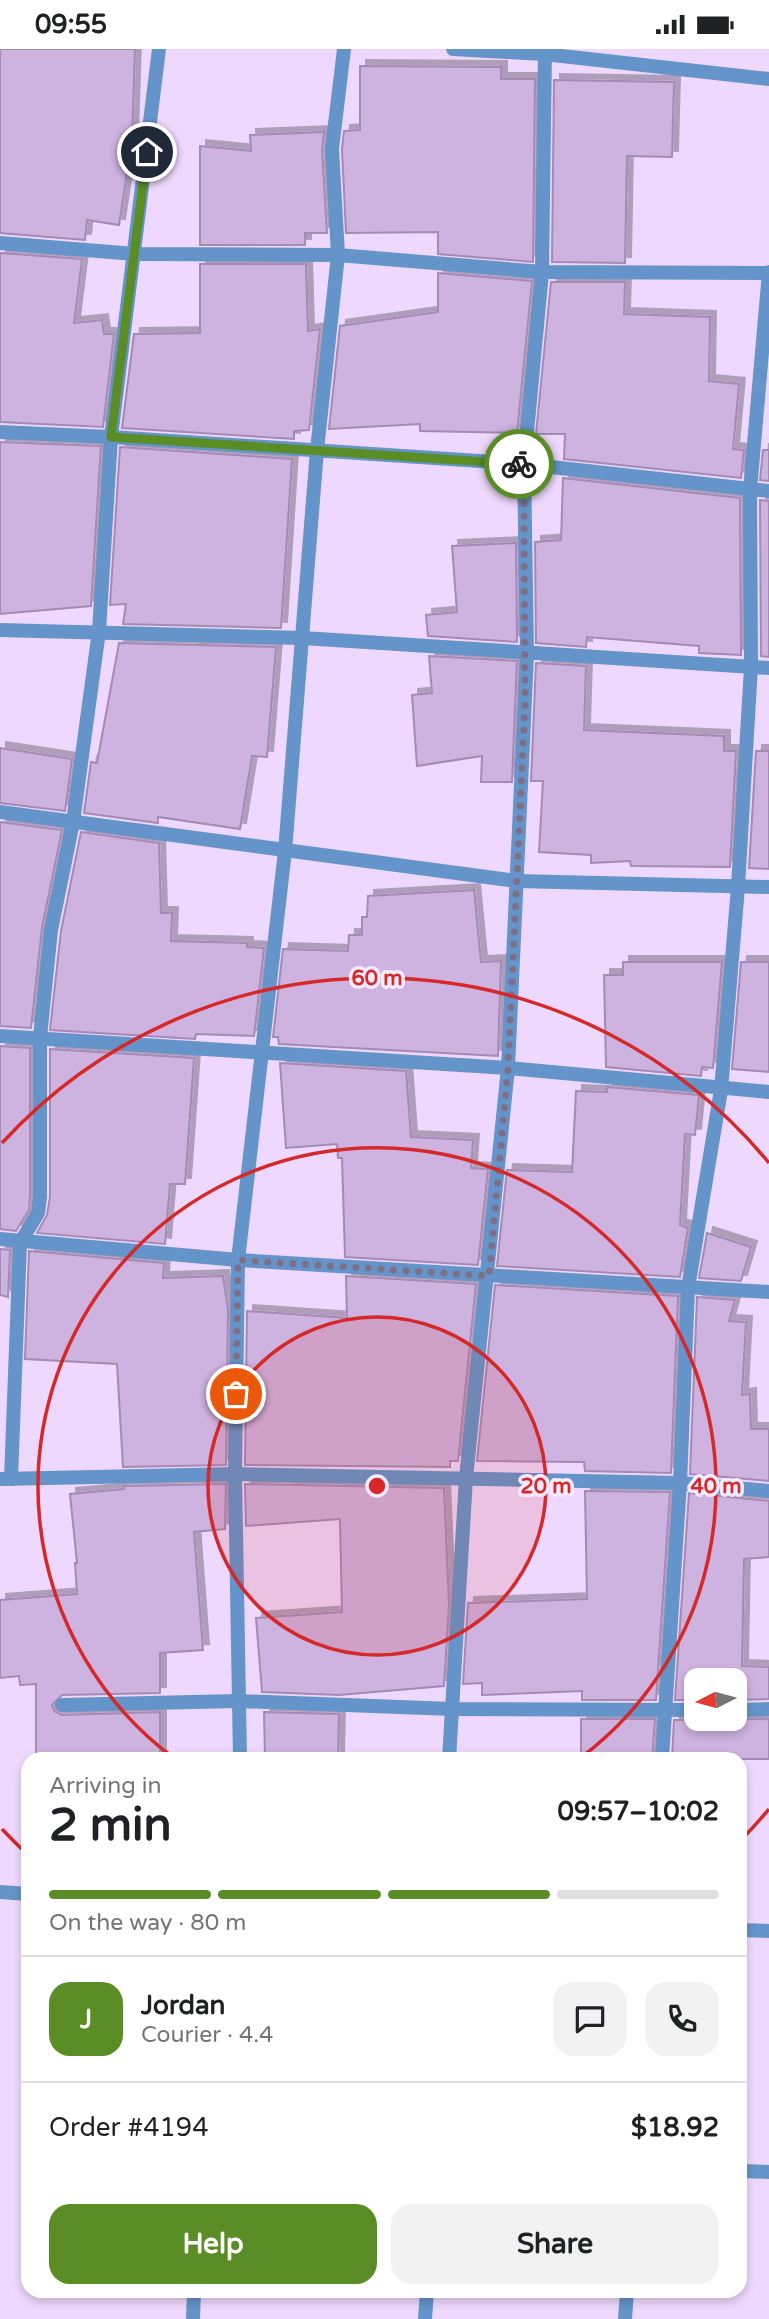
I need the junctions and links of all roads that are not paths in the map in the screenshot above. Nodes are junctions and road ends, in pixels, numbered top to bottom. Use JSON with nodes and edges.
{"nodes":[{"id":1,"x":159,"y":49,"type":"edge"},
{"id":2,"x":344,"y":49,"type":"edge"},
{"id":3,"x":453,"y":49,"type":"edge"},
{"id":4,"x":544,"y":51,"type":"edge"},
{"id":5,"x":769,"y":79,"type":"edge"},
{"id":6,"x":0,"y":243,"type":"edge"},
{"id":7,"x":135,"y":254,"type":"junction"},
{"id":8,"x":338,"y":255,"type":"junction"},
{"id":9,"x":542,"y":272,"type":"junction"},
{"id":10,"x":769,"y":272,"type":"edge"},
{"id":11,"x":0,"y":432,"type":"edge"},
{"id":12,"x":111,"y":437,"type":"junction"},
{"id":13,"x":317,"y":450,"type":"junction"},
{"id":14,"x":524,"y":464,"type":"junction"},
{"id":15,"x":750,"y":490,"type":"junction"},
{"id":16,"x":769,"y":491,"type":"edge"},
{"id":17,"x":0,"y":630,"type":"edge"},
{"id":18,"x":99,"y":631,"type":"junction"},
{"id":19,"x":303,"y":638,"type":"junction"},
{"id":20,"x":527,"y":654,"type":"junction"},
{"id":21,"x":751,"y":667,"type":"junction"},
{"id":22,"x":769,"y":668,"type":"edge"},
{"id":23,"x":0,"y":812,"type":"edge"},
{"id":24,"x":73,"y":822,"type":"junction"},
{"id":25,"x":285,"y":851,"type":"junction"},
{"id":26,"x":517,"y":881,"type":"junction"},
{"id":27,"x":738,"y":887,"type":"junction"},
{"id":28,"x":769,"y":887,"type":"edge"},
{"id":29,"x":0,"y":1037,"type":"edge"},
{"id":30,"x":40,"y":1037,"type":"junction"},
{"id":31,"x":259,"y":1053,"type":"junction"},
{"id":32,"x":508,"y":1068,"type":"junction"},
{"id":33,"x":721,"y":1090,"type":"junction"},
{"id":34,"x":769,"y":1092,"type":"edge"},
{"id":35,"x":0,"y":1239,"type":"edge"},
{"id":36,"x":20,"y":1243,"type":"junction"},
{"id":37,"x":238,"y":1260,"type":"junction"},
{"id":38,"x":489,"y":1276,"type":"junction"},
{"id":39,"x":688,"y":1288,"type":"junction"},
{"id":40,"x":769,"y":1292,"type":"edge"},
{"id":41,"x":235,"y":1474,"type":"junction"},
{"id":42,"x":466,"y":1478,"type":"junction"},
{"id":43,"x":6,"y":1479,"type":"edge"},
{"id":44,"x":680,"y":1483,"type":"junction"},
{"id":45,"x":769,"y":1491,"type":"edge"},
{"id":46,"x":238,"y":1701,"type":"junction"},
{"id":47,"x":62,"y":1705,"type":"dead end"},
{"id":48,"x":452,"y":1709,"type":"junction"},
{"id":49,"x":664,"y":1710,"type":"junction"},
{"id":50,"x":684,"y":1710,"type":"edge"},
{"id":51,"x":747,"y":1710,"type":"edge"},
{"id":52,"x":769,"y":1710,"type":"edge"},
{"id":53,"x":240,"y":1752,"type":"edge"},
{"id":54,"x":449,"y":1752,"type":"edge"},
{"id":55,"x":662,"y":1752,"type":"edge"},
{"id":56,"x":0,"y":1892,"type":"edge"},
{"id":57,"x":21,"y":1894,"type":"edge"},
{"id":58,"x":747,"y":1930,"type":"edge"},
{"id":59,"x":769,"y":1931,"type":"edge"},
{"id":60,"x":747,"y":2171,"type":"edge"},
{"id":61,"x":769,"y":2172,"type":"edge"},
{"id":62,"x":194,"y":2298,"type":"edge"},
{"id":63,"x":426,"y":2298,"type":"edge"},
{"id":64,"x":626,"y":2298,"type":"edge"},
{"id":65,"x":193,"y":2319,"type":"edge"},
{"id":66,"x":425,"y":2319,"type":"edge"},
{"id":67,"x":625,"y":2319,"type":"edge"}],
"edges":[{"from":1,"to":7,"type":"street"},
{"from":2,"to":8,"type":"street"},
{"from":3,"to":4,"type":"street"},
{"from":4,"to":5,"type":"street"},
{"from":4,"to":9,"type":"street"},
{"from":6,"to":7,"type":"street"},
{"from":7,"to":8,"type":"street"},
{"from":7,"to":12,"type":"street"},
{"from":8,"to":9,"type":"street"},
{"from":8,"to":13,"type":"street"},
{"from":9,"to":10,"type":"street"},
{"from":9,"to":14,"type":"street"},
{"from":10,"to":15,"type":"street"},
{"from":11,"to":12,"type":"street"},
{"from":12,"to":13,"type":"street"},
{"from":12,"to":18,"type":"street"},
{"from":13,"to":14,"type":"street"},
{"from":13,"to":19,"type":"street"},
{"from":14,"to":15,"type":"street"},
{"from":14,"to":20,"type":"street"},
{"from":15,"to":16,"type":"street"},
{"from":15,"to":21,"type":"street"},
{"from":17,"to":18,"type":"street"},
{"from":18,"to":19,"type":"street"},
{"from":18,"to":24,"type":"street"},
{"from":19,"to":20,"type":"street"},
{"from":19,"to":25,"type":"street"},
{"from":20,"to":21,"type":"street"},
{"from":20,"to":26,"type":"street"},
{"from":21,"to":22,"type":"street"},
{"from":21,"to":27,"type":"street"},
{"from":23,"to":24,"type":"street"},
{"from":24,"to":25,"type":"street"},
{"from":24,"to":30,"type":"street"},
{"from":25,"to":26,"type":"street"},
{"from":25,"to":31,"type":"street"},
{"from":26,"to":27,"type":"street"},
{"from":26,"to":32,"type":"street"},
{"from":27,"to":28,"type":"street"},
{"from":27,"to":33,"type":"street"},
{"from":29,"to":30,"type":"street"},
{"from":30,"to":31,"type":"street"},
{"from":30,"to":36,"type":"street"},
{"from":31,"to":32,"type":"street"},
{"from":31,"to":37,"type":"street"},
{"from":32,"to":33,"type":"street"},
{"from":32,"to":38,"type":"street"},
{"from":33,"to":34,"type":"street"},
{"from":33,"to":39,"type":"street"},
{"from":35,"to":36,"type":"street"},
{"from":36,"to":37,"type":"street"},
{"from":36,"to":43,"type":"street"},
{"from":37,"to":38,"type":"street"},
{"from":37,"to":41,"type":"street"},
{"from":38,"to":39,"type":"street"},
{"from":38,"to":42,"type":"street"},
{"from":39,"to":40,"type":"street"},
{"from":39,"to":44,"type":"street"},
{"from":41,"to":42,"type":"street"},
{"from":41,"to":43,"type":"street"},
{"from":41,"to":46,"type":"street"},
{"from":42,"to":44,"type":"street"},
{"from":42,"to":48,"type":"street"},
{"from":44,"to":45,"type":"street"},
{"from":44,"to":49,"type":"street"},
{"from":46,"to":47,"type":"street"},
{"from":46,"to":48,"type":"street"},
{"from":46,"to":53,"type":"street"},
{"from":48,"to":49,"type":"street"},
{"from":48,"to":54,"type":"street"},
{"from":49,"to":50,"type":"street"},
{"from":49,"to":55,"type":"street"},
{"from":51,"to":52,"type":"street"},
{"from":56,"to":57,"type":"street"},
{"from":58,"to":59,"type":"street"},
{"from":60,"to":61,"type":"street"},
{"from":62,"to":65,"type":"street"},
{"from":63,"to":66,"type":"street"},
{"from":64,"to":67,"type":"street"}]}
